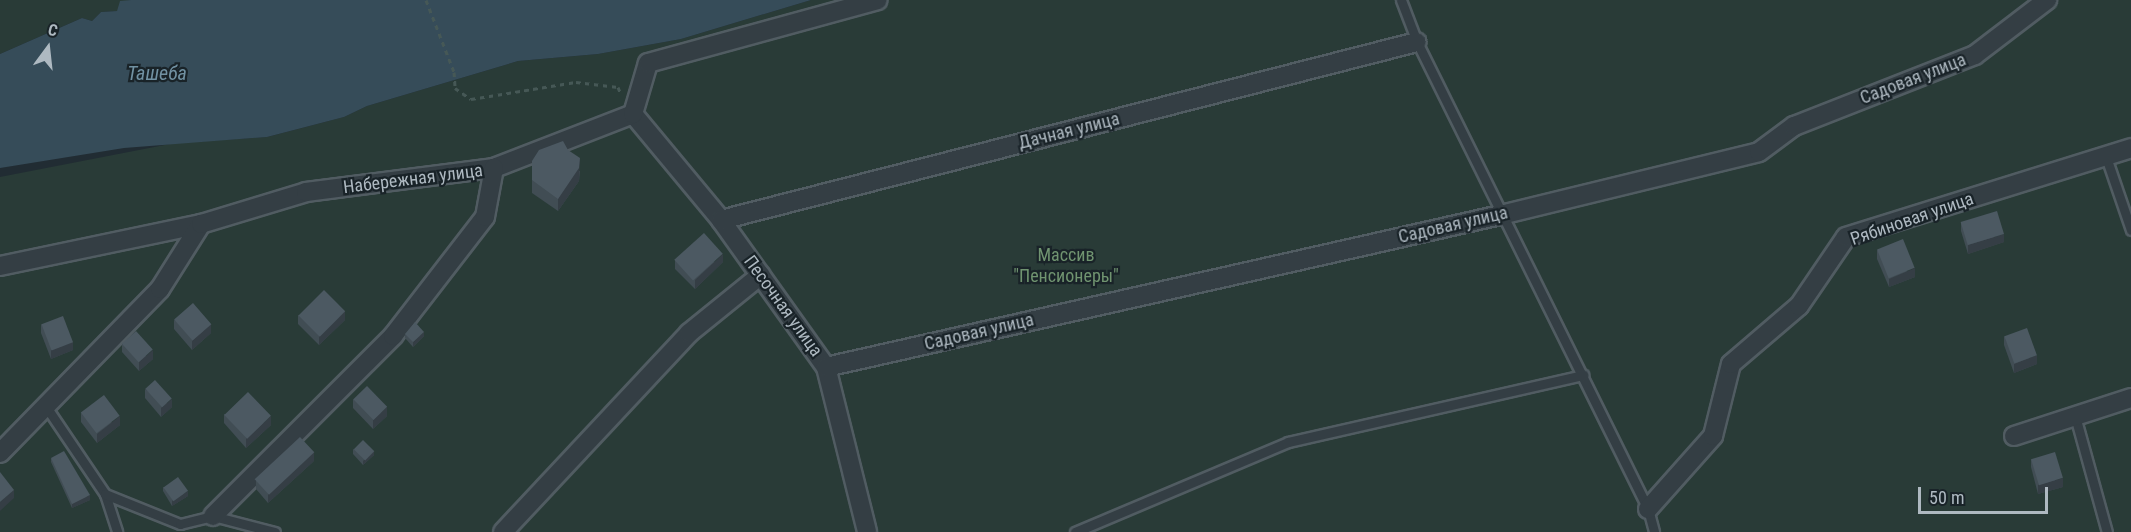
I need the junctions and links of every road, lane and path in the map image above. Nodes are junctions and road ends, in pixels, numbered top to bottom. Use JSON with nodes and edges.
{"nodes":[{"id":1,"x":426,"y":0,"type":"edge"},
{"id":2,"x":878,"y":0,"type":"edge"},
{"id":3,"x":1401,"y":0,"type":"edge"},
{"id":4,"x":2047,"y":0,"type":"edge"},
{"id":5,"x":1417,"y":42,"type":"junction"},
{"id":6,"x":633,"y":114,"type":"junction"},
{"id":7,"x":2131,"y":148,"type":"edge"},
{"id":8,"x":2106,"y":157,"type":"junction"},
{"id":9,"x":494,"y":168,"type":"junction"},
{"id":10,"x":1505,"y":213,"type":"junction"},
{"id":11,"x":721,"y":220,"type":"junction"},
{"id":12,"x":201,"y":224,"type":"junction"},
{"id":13,"x":2131,"y":230,"type":"edge"},
{"id":14,"x":0,"y":266,"type":"edge"},
{"id":15,"x":761,"y":275,"type":"junction"},
{"id":16,"x":826,"y":367,"type":"junction"},
{"id":17,"x":1584,"y":375,"type":"junction"},
{"id":18,"x":2131,"y":398,"type":"edge"},
{"id":19,"x":47,"y":408,"type":"junction"},
{"id":20,"x":2075,"y":416,"type":"junction"},
{"id":21,"x":2014,"y":436,"type":"dead end"},
{"id":22,"x":0,"y":453,"type":"edge"},
{"id":23,"x":105,"y":494,"type":"junction"},
{"id":24,"x":1648,"y":509,"type":"junction"},
{"id":25,"x":213,"y":516,"type":"junction"},
{"id":26,"x":117,"y":532,"type":"edge"},
{"id":27,"x":275,"y":532,"type":"edge"},
{"id":28,"x":503,"y":532,"type":"edge"},
{"id":29,"x":867,"y":532,"type":"edge"},
{"id":30,"x":1075,"y":532,"type":"edge"},
{"id":31,"x":1654,"y":532,"type":"edge"},
{"id":32,"x":2107,"y":532,"type":"edge"}],
"edges":[{"from":1,"to":6,"type":"path"},
{"from":2,"to":6,"type":"street"},
{"from":3,"to":5,"type":"lane"},
{"from":4,"to":10,"type":"street","name":"Садовая улица"},
{"from":5,"to":10,"type":"lane"},
{"from":5,"to":11,"type":"street","name":"Дачная улица"},
{"from":6,"to":9,"type":"street","name":"Набережная улица"},
{"from":6,"to":11,"type":"street","name":"Песочная улица"},
{"from":7,"to":8,"type":"street","name":"Рябиновая улица"},
{"from":8,"to":13,"type":"lane"},
{"from":8,"to":24,"type":"street","name":"Рябиновая улица"},
{"from":9,"to":12,"type":"street","name":"Набережная улица"},
{"from":9,"to":25,"type":"street"},
{"from":10,"to":16,"type":"street","name":"Садовая улица"},
{"from":10,"to":17,"type":"lane"},
{"from":11,"to":15,"type":"street","name":"Песочная улица"},
{"from":12,"to":14,"type":"street","name":"Набережная улица"},
{"from":12,"to":19,"type":"street"},
{"from":15,"to":16,"type":"street","name":"Песочная улица"},
{"from":15,"to":28,"type":"street"},
{"from":16,"to":29,"type":"street","name":"Песочная улица"},
{"from":17,"to":24,"type":"lane"},
{"from":17,"to":30,"type":"lane"},
{"from":18,"to":20,"type":"street"},
{"from":19,"to":22,"type":"street"},
{"from":19,"to":23,"type":"lane"},
{"from":20,"to":21,"type":"street"},
{"from":20,"to":32,"type":"lane"},
{"from":23,"to":25,"type":"lane"},
{"from":23,"to":26,"type":"lane"},
{"from":24,"to":31,"type":"lane"},
{"from":25,"to":27,"type":"lane"}]}
